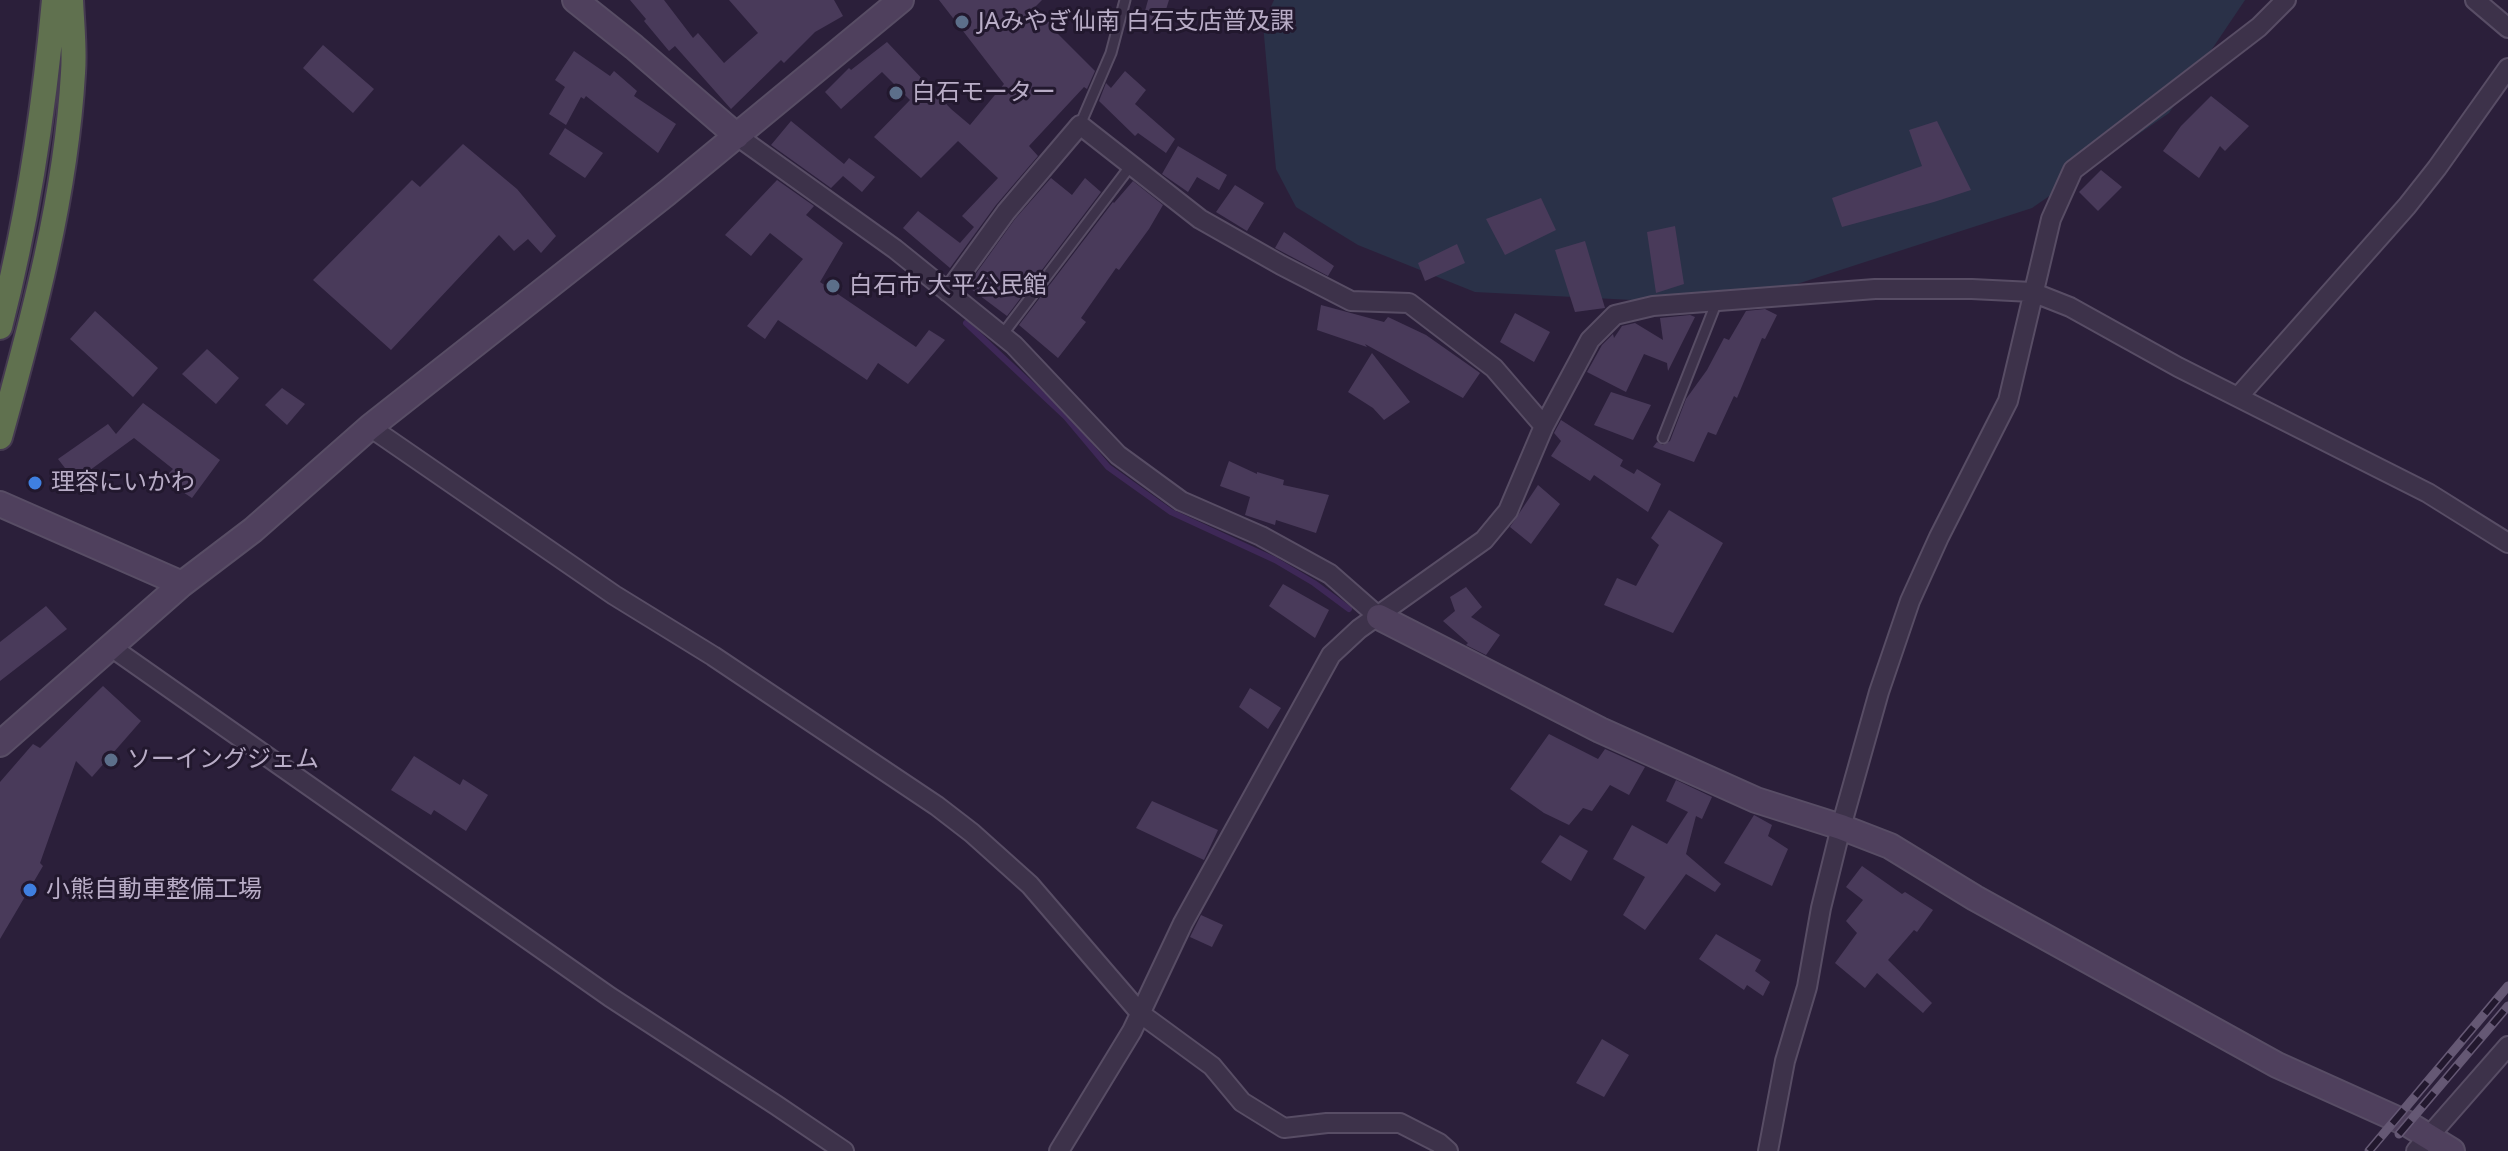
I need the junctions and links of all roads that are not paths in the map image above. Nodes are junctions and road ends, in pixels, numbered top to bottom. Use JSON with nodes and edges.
{"nodes":[{"id":1,"x":54,"y":0,"type":"edge"},
{"id":2,"x":71,"y":0,"type":"edge"},
{"id":3,"x":575,"y":0,"type":"edge"},
{"id":4,"x":901,"y":0,"type":"edge"},
{"id":5,"x":1125,"y":0,"type":"edge"},
{"id":6,"x":2286,"y":0,"type":"edge"},
{"id":7,"x":2475,"y":0,"type":"edge"},
{"id":8,"x":2508,"y":28,"type":"edge"},
{"id":9,"x":2508,"y":68,"type":"edge"},
{"id":10,"x":1080,"y":125,"type":"junction"},
{"id":11,"x":737,"y":136,"type":"junction"},
{"id":12,"x":1132,"y":164,"type":"junction"},
{"id":13,"x":948,"y":292,"type":"junction"},
{"id":14,"x":2032,"y":292,"type":"junction"},
{"id":15,"x":1717,"y":301,"type":"junction"},
{"id":16,"x":0,"y":327,"type":"edge"},
{"id":17,"x":1002,"y":335,"type":"junction"},
{"id":18,"x":2238,"y":397,"type":"junction"},
{"id":19,"x":1544,"y":426,"type":"junction"},
{"id":20,"x":370,"y":427,"type":"junction"},
{"id":21,"x":0,"y":437,"type":"edge"},
{"id":22,"x":1663,"y":438,"type":"dead end"},
{"id":23,"x":0,"y":504,"type":"edge"},
{"id":24,"x":2508,"y":543,"type":"edge"},
{"id":25,"x":182,"y":584,"type":"junction"},
{"id":26,"x":1379,"y":617,"type":"junction"},
{"id":27,"x":111,"y":647,"type":"junction"},
{"id":28,"x":0,"y":744,"type":"edge"},
{"id":29,"x":1841,"y":827,"type":"junction"},
{"id":30,"x":1141,"y":1014,"type":"junction"},
{"id":31,"x":2508,"y":1046,"type":"edge"},
{"id":32,"x":2422,"y":1143,"type":"edge"},
{"id":33,"x":844,"y":1151,"type":"edge"},
{"id":34,"x":1059,"y":1151,"type":"edge"},
{"id":35,"x":1448,"y":1151,"type":"edge"},
{"id":36,"x":1768,"y":1151,"type":"edge"},
{"id":37,"x":2452,"y":1151,"type":"edge"}],
"edges":[{"from":1,"to":16,"type":"highway"},
{"from":2,"to":21,"type":"highway"},
{"from":3,"to":11,"type":"street"},
{"from":4,"to":11,"type":"street"},
{"from":5,"to":10,"type":"lane"},
{"from":6,"to":14,"type":"street"},
{"from":7,"to":8,"type":"street"},
{"from":9,"to":18,"type":"street"},
{"from":10,"to":12,"type":"street"},
{"from":10,"to":13,"type":"street"},
{"from":11,"to":13,"type":"street"},
{"from":11,"to":20,"type":"street"},
{"from":12,"to":17,"type":"lane"},
{"from":12,"to":19,"type":"street"},
{"from":13,"to":17,"type":"street"},
{"from":14,"to":15,"type":"street"},
{"from":14,"to":18,"type":"street"},
{"from":14,"to":29,"type":"street"},
{"from":15,"to":19,"type":"street"},
{"from":15,"to":22,"type":"lane"},
{"from":17,"to":26,"type":"street"},
{"from":18,"to":24,"type":"street"},
{"from":19,"to":26,"type":"street"},
{"from":20,"to":25,"type":"street"},
{"from":20,"to":30,"type":"street"},
{"from":23,"to":25,"type":"street"},
{"from":25,"to":27,"type":"street"},
{"from":26,"to":29,"type":"street"},
{"from":26,"to":30,"type":"street"},
{"from":27,"to":28,"type":"street"},
{"from":27,"to":33,"type":"street"},
{"from":29,"to":32,"type":"street"},
{"from":29,"to":36,"type":"street"},
{"from":30,"to":34,"type":"street"},
{"from":30,"to":35,"type":"street"},
{"from":31,"to":32,"type":"street"},
{"from":32,"to":37,"type":"street"}]}
